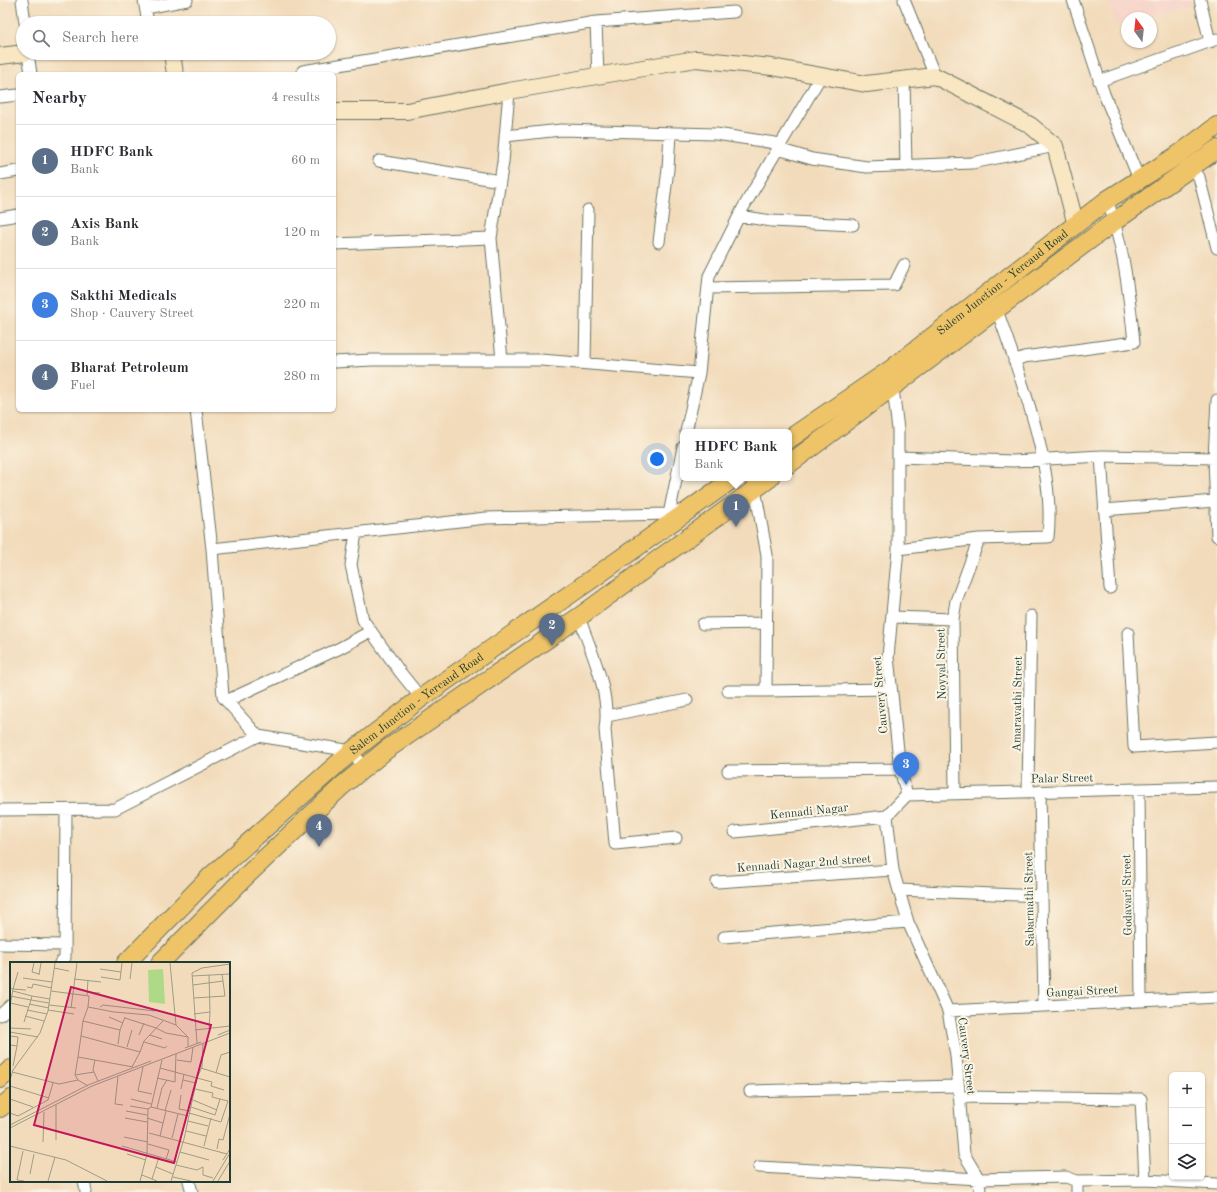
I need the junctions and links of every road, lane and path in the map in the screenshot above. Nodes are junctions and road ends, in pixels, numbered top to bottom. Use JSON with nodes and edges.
{"nodes":[{"id":1,"x":22,"y":0,"type":"edge"},
{"id":2,"x":186,"y":0,"type":"edge"},
{"id":3,"x":904,"y":0,"type":"edge"},
{"id":4,"x":1073,"y":0,"type":"edge"},
{"id":5,"x":1200,"y":0,"type":"edge"},
{"id":6,"x":145,"y":4,"type":"edge"},
{"id":7,"x":734,"y":12,"type":"dead end"},
{"id":8,"x":23,"y":16,"type":"edge"},
{"id":9,"x":147,"y":16,"type":"edge"},
{"id":10,"x":596,"y":22,"type":"junction"},
{"id":11,"x":1214,"y":40,"type":"edge"},
{"id":12,"x":16,"y":54,"type":"edge"},
{"id":13,"x":0,"y":56,"type":"edge"},
{"id":14,"x":28,"y":60,"type":"edge"},
{"id":15,"x":173,"y":60,"type":"edge"},
{"id":16,"x":31,"y":72,"type":"edge"},
{"id":17,"x":175,"y":72,"type":"edge"},
{"id":18,"x":303,"y":72,"type":"edge"},
{"id":19,"x":598,"y":76,"type":"junction"},
{"id":20,"x":821,"y":76,"type":"junction"},
{"id":21,"x":935,"y":76,"type":"junction"},
{"id":22,"x":904,"y":80,"type":"junction"},
{"id":23,"x":1099,"y":81,"type":"junction"},
{"id":24,"x":509,"y":91,"type":"junction"},
{"id":25,"x":16,"y":95,"type":"edge"},
{"id":26,"x":0,"y":97,"type":"edge"},
{"id":27,"x":336,"y":111,"type":"edge"},
{"id":28,"x":1217,"y":126,"type":"edge"},
{"id":29,"x":670,"y":133,"type":"junction"},
{"id":30,"x":505,"y":136,"type":"junction"},
{"id":31,"x":779,"y":146,"type":"junction"},
{"id":32,"x":1055,"y":146,"type":"junction"},
{"id":33,"x":1217,"y":149,"type":"edge"},
{"id":34,"x":379,"y":161,"type":"dead end"},
{"id":35,"x":906,"y":166,"type":"junction"},
{"id":36,"x":1192,"y":167,"type":"junction"},
{"id":37,"x":16,"y":171,"type":"edge"},
{"id":38,"x":0,"y":174,"type":"edge"},
{"id":39,"x":1139,"y":179,"type":"junction"},
{"id":40,"x":500,"y":181,"type":"junction"},
{"id":41,"x":1107,"y":200,"type":"junction"},
{"id":42,"x":588,"y":210,"type":"dead end"},
{"id":43,"x":16,"y":215,"type":"edge"},
{"id":44,"x":740,"y":216,"type":"junction"},
{"id":45,"x":0,"y":218,"type":"edge"},
{"id":46,"x":1115,"y":221,"type":"junction"},
{"id":47,"x":853,"y":225,"type":"dead end"},
{"id":48,"x":1076,"y":225,"type":"junction"},
{"id":49,"x":491,"y":238,"type":"junction"},
{"id":50,"x":659,"y":242,"type":"dead end"},
{"id":51,"x":336,"y":244,"type":"edge"},
{"id":52,"x":1217,"y":248,"type":"edge"},
{"id":53,"x":904,"y":265,"type":"dead end"},
{"id":54,"x":708,"y":288,"type":"junction"},
{"id":55,"x":997,"y":310,"type":"junction"},
{"id":56,"x":502,"y":360,"type":"junction"},
{"id":57,"x":1014,"y":361,"type":"junction"},
{"id":58,"x":336,"y":362,"type":"edge"},
{"id":59,"x":585,"y":363,"type":"junction"},
{"id":60,"x":699,"y":372,"type":"junction"},
{"id":61,"x":893,"y":388,"type":"junction"},
{"id":62,"x":1217,"y":400,"type":"edge"},
{"id":63,"x":196,"y":412,"type":"edge"},
{"id":64,"x":687,"y":429,"type":"edge"},
{"id":65,"x":792,"y":437,"type":"edge"},
{"id":66,"x":1100,"y":456,"type":"junction"},
{"id":67,"x":898,"y":457,"type":"junction"},
{"id":68,"x":1215,"y":458,"type":"edge"},
{"id":69,"x":1044,"y":459,"type":"junction"},
{"id":70,"x":680,"y":461,"type":"edge"},
{"id":71,"x":792,"y":462,"type":"edge"},
{"id":72,"x":730,"y":481,"type":"edge"},
{"id":73,"x":766,"y":481,"type":"edge"},
{"id":74,"x":755,"y":489,"type":"junction"},
{"id":75,"x":1215,"y":501,"type":"junction"},
{"id":76,"x":692,"y":508,"type":"junction"},
{"id":77,"x":1104,"y":510,"type":"junction"},
{"id":78,"x":669,"y":514,"type":"junction"},
{"id":79,"x":701,"y":528,"type":"junction"},
{"id":80,"x":356,"y":533,"type":"junction"},
{"id":81,"x":1217,"y":536,"type":"edge"},
{"id":82,"x":979,"y":539,"type":"junction"},
{"id":83,"x":212,"y":549,"type":"junction"},
{"id":84,"x":898,"y":549,"type":"junction"},
{"id":85,"x":1110,"y":588,"type":"dead end"},
{"id":86,"x":1031,"y":616,"type":"dead end"},
{"id":87,"x":892,"y":617,"type":"junction"},
{"id":88,"x":579,"y":618,"type":"junction"},
{"id":89,"x":953,"y":619,"type":"junction"},
{"id":90,"x":766,"y":623,"type":"junction"},
{"id":91,"x":703,"y":624,"type":"dead end"},
{"id":92,"x":371,"y":631,"type":"junction"},
{"id":93,"x":1128,"y":633,"type":"dead end"},
{"id":94,"x":891,"y":689,"type":"junction"},
{"id":95,"x":728,"y":691,"type":"dead end"},
{"id":96,"x":766,"y":691,"type":"junction"},
{"id":97,"x":420,"y":698,"type":"junction"},
{"id":98,"x":687,"y":700,"type":"dead end"},
{"id":99,"x":226,"y":701,"type":"junction"},
{"id":100,"x":607,"y":716,"type":"junction"},
{"id":101,"x":258,"y":736,"type":"junction"},
{"id":102,"x":1217,"y":742,"type":"edge"},
{"id":103,"x":352,"y":751,"type":"junction"},
{"id":104,"x":364,"y":768,"type":"junction"},
{"id":105,"x":900,"y":769,"type":"junction"},
{"id":106,"x":728,"y":771,"type":"dead end"},
{"id":107,"x":1217,"y":787,"type":"edge"},
{"id":108,"x":1138,"y":789,"type":"junction"},
{"id":109,"x":1034,"y":792,"type":"junction"},
{"id":110,"x":955,"y":794,"type":"junction"},
{"id":111,"x":907,"y":795,"type":"junction"},
{"id":112,"x":0,"y":810,"type":"edge"},
{"id":113,"x":66,"y":810,"type":"junction"},
{"id":114,"x":887,"y":816,"type":"junction"},
{"id":115,"x":735,"y":832,"type":"dead end"},
{"id":116,"x":676,"y":838,"type":"dead end"},
{"id":117,"x":892,"y":870,"type":"junction"},
{"id":118,"x":717,"y":882,"type":"dead end"},
{"id":119,"x":899,"y":890,"type":"junction"},
{"id":120,"x":1042,"y":896,"type":"junction"},
{"id":121,"x":908,"y":922,"type":"junction"},
{"id":122,"x":724,"y":937,"type":"dead end"},
{"id":123,"x":0,"y":944,"type":"edge"},
{"id":124,"x":65,"y":945,"type":"junction"},
{"id":125,"x":61,"y":962,"type":"edge"},
{"id":126,"x":127,"y":962,"type":"edge"},
{"id":127,"x":161,"y":962,"type":"edge"},
{"id":128,"x":1217,"y":997,"type":"edge"},
{"id":129,"x":1141,"y":1001,"type":"junction"},
{"id":130,"x":10,"y":1006,"type":"edge"},
{"id":131,"x":1044,"y":1006,"type":"junction"},
{"id":132,"x":948,"y":1011,"type":"junction"},
{"id":133,"x":0,"y":1015,"type":"edge"},
{"id":134,"x":10,"y":1071,"type":"edge"},
{"id":135,"x":0,"y":1079,"type":"edge"},
{"id":136,"x":750,"y":1091,"type":"dead end"},
{"id":137,"x":958,"y":1092,"type":"junction"},
{"id":138,"x":10,"y":1100,"type":"edge"},
{"id":139,"x":0,"y":1108,"type":"edge"},
{"id":140,"x":759,"y":1167,"type":"dead end"},
{"id":141,"x":979,"y":1179,"type":"junction"},
{"id":142,"x":1145,"y":1180,"type":"junction"},
{"id":143,"x":84,"y":1182,"type":"edge"},
{"id":144,"x":190,"y":1182,"type":"edge"},
{"id":145,"x":1217,"y":1184,"type":"edge"},
{"id":146,"x":1077,"y":1186,"type":"edge"},
{"id":147,"x":86,"y":1192,"type":"edge"},
{"id":148,"x":192,"y":1192,"type":"edge"},
{"id":149,"x":980,"y":1192,"type":"edge"}],
"edges":[{"from":1,"to":8,"type":"street"},
{"from":2,"to":6,"type":"street"},
{"from":3,"to":21,"type":"street"},
{"from":4,"to":23,"type":"street"},
{"from":5,"to":11,"type":"street"},
{"from":6,"to":9,"type":"street"},
{"from":7,"to":10,"type":"street"},
{"from":10,"to":18,"type":"street"},
{"from":10,"to":19,"type":"street"},
{"from":11,"to":23,"type":"street"},
{"from":12,"to":13,"type":"street"},
{"from":14,"to":16,"type":"street"},
{"from":15,"to":17,"type":"street"},
{"from":19,"to":20,"type":"street"},
{"from":19,"to":24,"type":"street"},
{"from":20,"to":22,"type":"street"},
{"from":20,"to":31,"type":"street"},
{"from":21,"to":22,"type":"street"},
{"from":21,"to":32,"type":"street"},
{"from":22,"to":35,"type":"street"},
{"from":23,"to":39,"type":"street"},
{"from":24,"to":27,"type":"street"},
{"from":24,"to":30,"type":"street"},
{"from":25,"to":26,"type":"street"},
{"from":28,"to":39,"type":"main road","name":"Salem Junction - Yercaud Road"},
{"from":29,"to":30,"type":"street"},
{"from":29,"to":31,"type":"street"},
{"from":29,"to":50,"type":"street"},
{"from":30,"to":40,"type":"street"},
{"from":31,"to":35,"type":"street"},
{"from":31,"to":44,"type":"street"},
{"from":32,"to":35,"type":"street"},
{"from":32,"to":48,"type":"street"},
{"from":33,"to":36,"type":"main road"},
{"from":34,"to":40,"type":"street"},
{"from":36,"to":46,"type":"main road"},
{"from":36,"to":52,"type":"street"},
{"from":37,"to":38,"type":"street"},
{"from":39,"to":41,"type":"main road","name":"Salem Junction - Yercaud Road"},
{"from":40,"to":49,"type":"street"},
{"from":41,"to":46,"type":"street"},
{"from":41,"to":48,"type":"main road","name":"Salem Junction - Yercaud Road"},
{"from":42,"to":59,"type":"street"},
{"from":43,"to":45,"type":"street"},
{"from":44,"to":47,"type":"street"},
{"from":44,"to":54,"type":"street"},
{"from":46,"to":55,"type":"main road"},
{"from":46,"to":57,"type":"street"},
{"from":48,"to":65,"type":"main road","name":"Salem Junction - Yercaud Road"},
{"from":49,"to":51,"type":"street"},
{"from":49,"to":56,"type":"street"},
{"from":53,"to":54,"type":"street"},
{"from":54,"to":60,"type":"street"},
{"from":55,"to":57,"type":"street"},
{"from":55,"to":61,"type":"main road"},
{"from":56,"to":58,"type":"street"},
{"from":56,"to":59,"type":"street"},
{"from":57,"to":69,"type":"street"},
{"from":59,"to":60,"type":"street"},
{"from":60,"to":64,"type":"street"},
{"from":61,"to":67,"type":"street","name":"Cauvery Street"},
{"from":61,"to":71,"type":"main road"},
{"from":62,"to":68,"type":"street"},
{"from":63,"to":83,"type":"street"},
{"from":66,"to":68,"type":"street"},
{"from":66,"to":69,"type":"street"},
{"from":66,"to":77,"type":"street"},
{"from":67,"to":69,"type":"street"},
{"from":67,"to":84,"type":"street","name":"Cauvery Street"},
{"from":68,"to":75,"type":"street"},
{"from":69,"to":82,"type":"street"},
{"from":70,"to":78,"type":"street"},
{"from":72,"to":76,"type":"main road","name":"Salem Junction - Yercaud Road"},
{"from":73,"to":74,"type":"main road"},
{"from":74,"to":79,"type":"main road"},
{"from":74,"to":90,"type":"street"},
{"from":75,"to":77,"type":"street"},
{"from":75,"to":81,"type":"street"},
{"from":76,"to":78,"type":"street"},
{"from":76,"to":79,"type":"main road"},
{"from":76,"to":97,"type":"main road","name":"Salem Junction - Yercaud Road"},
{"from":77,"to":85,"type":"street"},
{"from":78,"to":80,"type":"street"},
{"from":79,"to":88,"type":"main road"},
{"from":80,"to":83,"type":"street"},
{"from":80,"to":92,"type":"street"},
{"from":82,"to":84,"type":"street"},
{"from":82,"to":89,"type":"street","name":"Noyyal Street"},
{"from":83,"to":99,"type":"street"},
{"from":84,"to":87,"type":"street","name":"Cauvery Street"},
{"from":86,"to":109,"type":"street","name":"Amaravathi Street"},
{"from":87,"to":89,"type":"street"},
{"from":87,"to":94,"type":"street","name":"Cauvery Street"},
{"from":88,"to":100,"type":"street"},
{"from":88,"to":104,"type":"main road"},
{"from":89,"to":110,"type":"street","name":"Noyyal Street"},
{"from":90,"to":91,"type":"street"},
{"from":90,"to":96,"type":"street"},
{"from":92,"to":97,"type":"street"},
{"from":92,"to":99,"type":"street"},
{"from":93,"to":102,"type":"street"},
{"from":94,"to":96,"type":"street"},
{"from":94,"to":105,"type":"street","name":"Cauvery Street"},
{"from":95,"to":96,"type":"street"},
{"from":97,"to":103,"type":"main road","name":"Salem Junction - Yercaud Road"},
{"from":98,"to":100,"type":"street"},
{"from":99,"to":101,"type":"street"},
{"from":100,"to":116,"type":"street"},
{"from":101,"to":103,"type":"street"},
{"from":101,"to":113,"type":"street"},
{"from":103,"to":104,"type":"street"},
{"from":103,"to":126,"type":"main road","name":"Salem Junction - Yercaud Road"},
{"from":104,"to":127,"type":"main road"},
{"from":105,"to":106,"type":"street"},
{"from":105,"to":111,"type":"street","name":"Cauvery Street"},
{"from":107,"to":108,"type":"street","name":"Palar Street"},
{"from":108,"to":109,"type":"street","name":"Palar Street"},
{"from":108,"to":129,"type":"street","name":"Godavari Street"},
{"from":109,"to":110,"type":"street","name":"Palar Street"},
{"from":109,"to":120,"type":"street","name":"Sabarmathi Street"},
{"from":110,"to":111,"type":"street","name":"Palar Street"},
{"from":111,"to":114,"type":"street"},
{"from":112,"to":113,"type":"street"},
{"from":113,"to":124,"type":"street"},
{"from":114,"to":115,"type":"street","name":"Kennadi Nagar"},
{"from":114,"to":117,"type":"street","name":"Cauvery Street"},
{"from":117,"to":118,"type":"street","name":"Kennadi Nagar 2nd street"},
{"from":117,"to":119,"type":"street","name":"Cauvery Street"},
{"from":119,"to":120,"type":"street"},
{"from":119,"to":121,"type":"street","name":"Cauvery Street"},
{"from":120,"to":131,"type":"street","name":"Sabarmathi Street"},
{"from":121,"to":122,"type":"street"},
{"from":121,"to":132,"type":"street","name":"Cauvery Street"},
{"from":123,"to":124,"type":"street"},
{"from":124,"to":125,"type":"street"},
{"from":128,"to":129,"type":"street","name":"Gangai Street"},
{"from":129,"to":131,"type":"street","name":"Gangai Street"},
{"from":130,"to":133,"type":"street"},
{"from":131,"to":132,"type":"street","name":"Gangai Street"},
{"from":132,"to":137,"type":"street","name":"Cauvery Street"},
{"from":134,"to":135,"type":"main road"},
{"from":136,"to":137,"type":"street"},
{"from":137,"to":141,"type":"street","name":"Cauvery Street"},
{"from":137,"to":142,"type":"street"},
{"from":138,"to":139,"type":"main road"},
{"from":140,"to":141,"type":"street"},
{"from":141,"to":146,"type":"street"},
{"from":141,"to":149,"type":"street","name":"Cauvery Street"},
{"from":142,"to":145,"type":"street"},
{"from":142,"to":146,"type":"street"},
{"from":143,"to":147,"type":"street"},
{"from":144,"to":148,"type":"street"}]}
